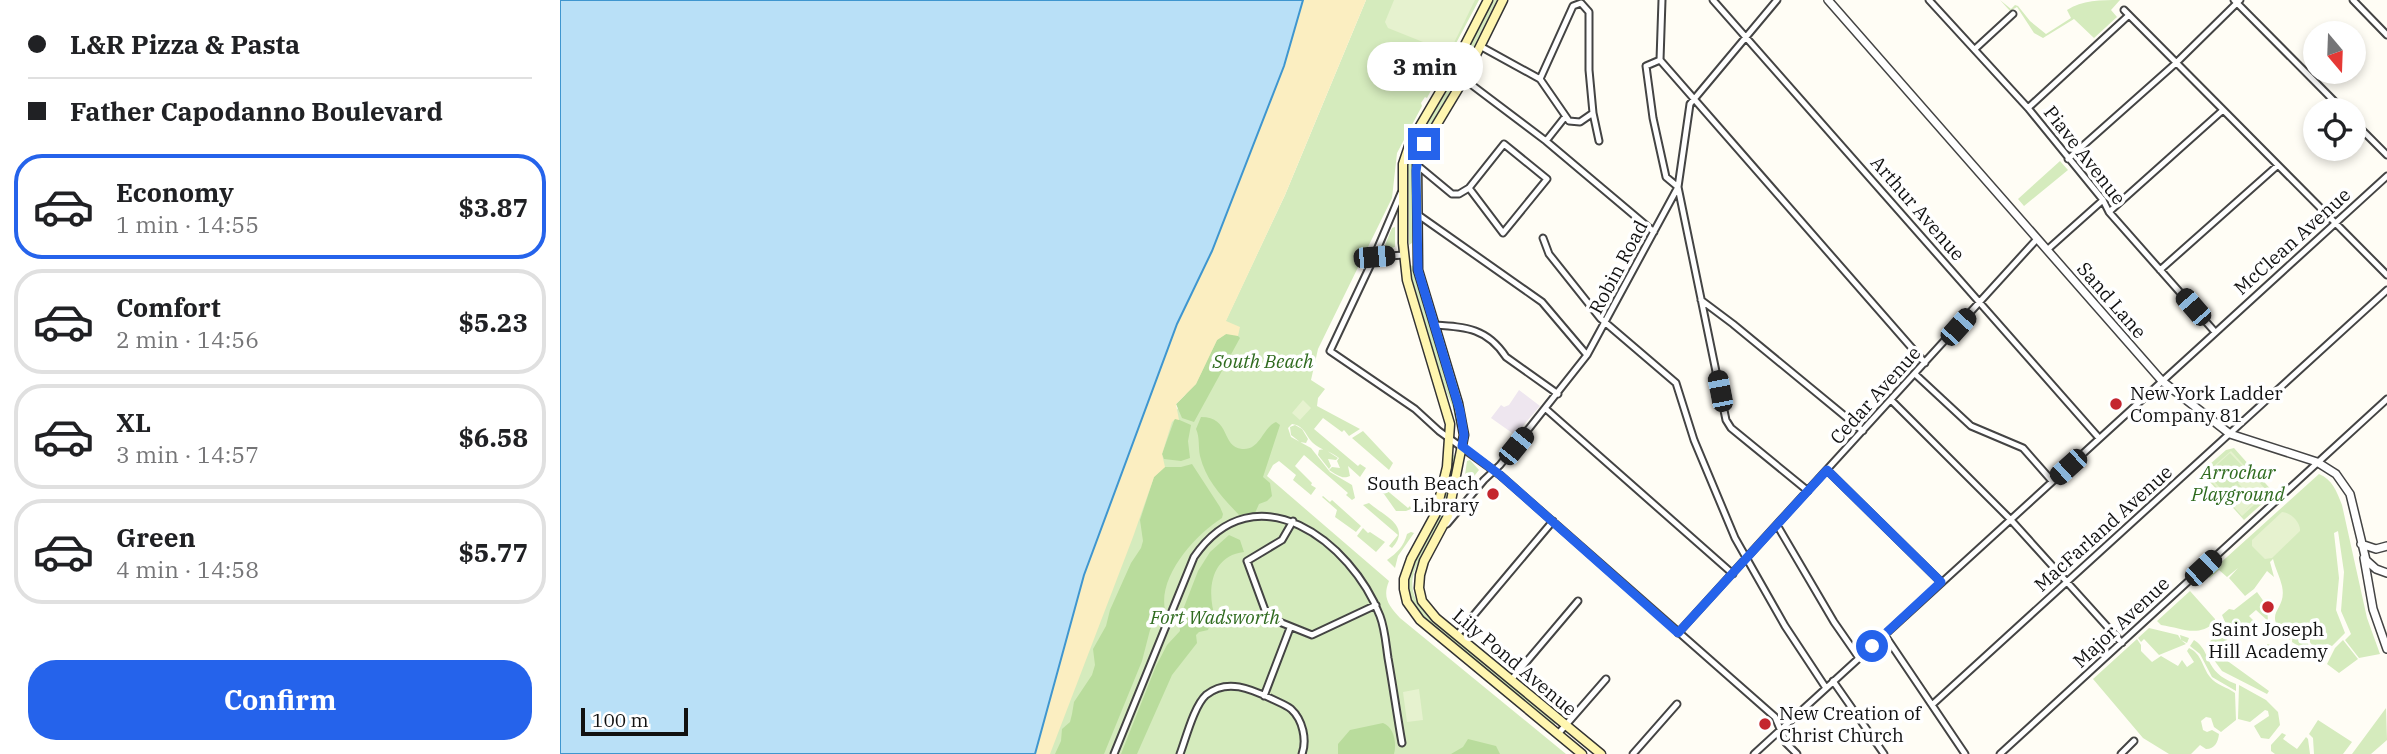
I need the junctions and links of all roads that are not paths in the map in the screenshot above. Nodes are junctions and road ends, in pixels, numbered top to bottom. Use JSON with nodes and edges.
{"nodes":[{"id":1,"x":1488,"y":0,"type":"edge"},
{"id":2,"x":1503,"y":0,"type":"edge"},
{"id":3,"x":1662,"y":0,"type":"edge"},
{"id":4,"x":1713,"y":0,"type":"edge"},
{"id":5,"x":1777,"y":0,"type":"edge"},
{"id":6,"x":1830,"y":0,"type":"edge"},
{"id":7,"x":1929,"y":0,"type":"edge"},
{"id":8,"x":2353,"y":0,"type":"edge"},
{"id":9,"x":2237,"y":1,"type":"edge"},
{"id":10,"x":2013,"y":14,"type":"dead end"},
{"id":11,"x":2387,"y":35,"type":"edge"},
{"id":12,"x":1747,"y":37,"type":"junction"},
{"id":13,"x":1480,"y":46,"type":"junction"},
{"id":14,"x":1975,"y":49,"type":"junction"},
{"id":15,"x":1660,"y":60,"type":"junction"},
{"id":16,"x":2176,"y":63,"type":"junction"},
{"id":17,"x":1452,"y":70,"type":"junction"},
{"id":18,"x":1464,"y":79,"type":"junction"},
{"id":19,"x":1540,"y":79,"type":"junction"},
{"id":20,"x":2331,"y":98,"type":"edge"},
{"id":21,"x":1693,"y":99,"type":"junction"},
{"id":22,"x":2028,"y":108,"type":"junction"},
{"id":23,"x":2223,"y":110,"type":"junction"},
{"id":24,"x":1593,"y":113,"type":"junction"},
{"id":25,"x":1565,"y":117,"type":"junction"},
{"id":26,"x":2366,"y":134,"type":"edge"},
{"id":27,"x":1546,"y":141,"type":"junction"},
{"id":28,"x":1598,"y":141,"type":"dead end"},
{"id":29,"x":2387,"y":155,"type":"edge"},
{"id":30,"x":2068,"y":159,"type":"junction"},
{"id":31,"x":1417,"y":165,"type":"junction"},
{"id":32,"x":2277,"y":166,"type":"junction"},
{"id":33,"x":2387,"y":176,"type":"edge"},
{"id":34,"x":1678,"y":187,"type":"junction"},
{"id":35,"x":1469,"y":188,"type":"junction"},
{"id":36,"x":1402,"y":190,"type":"junction"},
{"id":37,"x":2103,"y":200,"type":"junction"},
{"id":38,"x":2109,"y":212,"type":"junction"},
{"id":39,"x":1416,"y":214,"type":"junction"},
{"id":40,"x":2335,"y":223,"type":"junction"},
{"id":41,"x":1654,"y":232,"type":"junction"},
{"id":42,"x":1543,"y":238,"type":"dead end"},
{"id":43,"x":2038,"y":239,"type":"junction"},
{"id":44,"x":2047,"y":250,"type":"junction"},
{"id":45,"x":1404,"y":255,"type":"junction"},
{"id":46,"x":1374,"y":257,"type":"junction"},
{"id":47,"x":2161,"y":270,"type":"junction"},
{"id":48,"x":2387,"y":275,"type":"edge"},
{"id":49,"x":2387,"y":290,"type":"edge"},
{"id":50,"x":1702,"y":300,"type":"junction"},
{"id":51,"x":1980,"y":302,"type":"junction"},
{"id":52,"x":1606,"y":323,"type":"junction"},
{"id":53,"x":1434,"y":325,"type":"junction"},
{"id":54,"x":2215,"y":332,"type":"junction"},
{"id":55,"x":1587,"y":355,"type":"junction"},
{"id":56,"x":1925,"y":363,"type":"junction"},
{"id":57,"x":1915,"y":374,"type":"junction"},
{"id":58,"x":2162,"y":381,"type":"junction"},
{"id":59,"x":1558,"y":394,"type":"junction"},
{"id":60,"x":2387,"y":399,"type":"edge"},
{"id":61,"x":1891,"y":400,"type":"junction"},
{"id":62,"x":1546,"y":409,"type":"junction"},
{"id":63,"x":1863,"y":431,"type":"junction"},
{"id":64,"x":2230,"y":434,"type":"junction"},
{"id":65,"x":1450,"y":438,"type":"junction"},
{"id":66,"x":2099,"y":438,"type":"junction"},
{"id":67,"x":1462,"y":446,"type":"junction"},
{"id":68,"x":2317,"y":462,"type":"junction"},
{"id":69,"x":1827,"y":470,"type":"junction"},
{"id":70,"x":1494,"y":471,"type":"junction"},
{"id":71,"x":2052,"y":481,"type":"junction"},
{"id":72,"x":1808,"y":491,"type":"junction"},
{"id":73,"x":2010,"y":519,"type":"junction"},
{"id":74,"x":1293,"y":521,"type":"junction"},
{"id":75,"x":1553,"y":521,"type":"junction"},
{"id":76,"x":1777,"y":525,"type":"junction"},
{"id":77,"x":1443,"y":529,"type":"junction"},
{"id":78,"x":2361,"y":544,"type":"junction"},
{"id":79,"x":2387,"y":546,"type":"edge"},
{"id":80,"x":2364,"y":557,"type":"junction"},
{"id":81,"x":1746,"y":559,"type":"junction"},
{"id":82,"x":1733,"y":573,"type":"junction"},
{"id":83,"x":2387,"y":573,"type":"edge"},
{"id":84,"x":1941,"y":582,"type":"junction"},
{"id":85,"x":2067,"y":582,"type":"junction"},
{"id":86,"x":1578,"y":601,"type":"dead end"},
{"id":87,"x":1376,"y":605,"type":"junction"},
{"id":88,"x":1290,"y":628,"type":"junction"},
{"id":89,"x":1678,"y":633,"type":"junction"},
{"id":90,"x":1885,"y":634,"type":"junction"},
{"id":91,"x":1457,"y":635,"type":"junction"},
{"id":92,"x":2122,"y":643,"type":"junction"},
{"id":93,"x":2387,"y":649,"type":"edge"},
{"id":94,"x":1859,"y":658,"type":"junction"},
{"id":95,"x":1606,"y":679,"type":"dead end"},
{"id":96,"x":1511,"y":680,"type":"junction"},
{"id":97,"x":1833,"y":681,"type":"junction"},
{"id":98,"x":1826,"y":688,"type":"junction"},
{"id":99,"x":1264,"y":696,"type":"junction"},
{"id":100,"x":1677,"y":704,"type":"dead end"},
{"id":101,"x":1933,"y":704,"type":"junction"},
{"id":102,"x":1566,"y":725,"type":"junction"},
{"id":103,"x":1780,"y":730,"type":"junction"},
{"id":104,"x":1558,"y":734,"type":"junction"},
{"id":105,"x":2134,"y":741,"type":"dead end"},
{"id":106,"x":1402,"y":743,"type":"dead end"},
{"id":107,"x":1114,"y":754,"type":"edge"},
{"id":108,"x":1180,"y":754,"type":"edge"},
{"id":109,"x":1301,"y":754,"type":"edge"},
{"id":110,"x":1582,"y":754,"type":"edge"},
{"id":111,"x":1601,"y":754,"type":"edge"},
{"id":112,"x":1633,"y":754,"type":"edge"},
{"id":113,"x":1754,"y":754,"type":"edge"},
{"id":114,"x":1797,"y":754,"type":"edge"},
{"id":115,"x":1884,"y":754,"type":"edge"},
{"id":116,"x":1965,"y":754,"type":"edge"},
{"id":117,"x":2000,"y":754,"type":"edge"},
{"id":118,"x":2121,"y":754,"type":"edge"}],
"edges":[{"from":1,"to":17,"type":"main road"},
{"from":2,"to":13,"type":"main road"},
{"from":3,"to":15,"type":"street"},
{"from":4,"to":12,"type":"street","name":"Arthur Avenue"},
{"from":5,"to":12,"type":"street","name":"Robin Road"},
{"from":6,"to":43,"type":"street","name":"Sand Lane"},
{"from":7,"to":14,"type":"street","name":"Piave Avenue"},
{"from":8,"to":11,"type":"street"},
{"from":9,"to":16,"type":"street"},
{"from":9,"to":20,"type":"street"},
{"from":10,"to":14,"type":"street"},
{"from":12,"to":21,"type":"street","name":"Robin Road"},
{"from":12,"to":51,"type":"street","name":"Arthur Avenue"},
{"from":13,"to":18,"type":"main road"},
{"from":13,"to":19,"type":"street"},
{"from":14,"to":22,"type":"street","name":"Piave Avenue"},
{"from":15,"to":21,"type":"street"},
{"from":15,"to":34,"type":"street"},
{"from":16,"to":22,"type":"street"},
{"from":16,"to":23,"type":"street"},
{"from":16,"to":30,"type":"street"},
{"from":17,"to":18,"type":"street"},
{"from":17,"to":36,"type":"main road"},
{"from":18,"to":27,"type":"street"},
{"from":18,"to":31,"type":"main road"},
{"from":19,"to":24,"type":"street"},
{"from":19,"to":25,"type":"street"},
{"from":21,"to":34,"type":"street","name":"Robin Road"},
{"from":21,"to":56,"type":"street"},
{"from":22,"to":30,"type":"street","name":"Piave Avenue"},
{"from":23,"to":32,"type":"street"},
{"from":23,"to":38,"type":"street"},
{"from":24,"to":25,"type":"street"},
{"from":24,"to":28,"type":"street"},
{"from":25,"to":27,"type":"street"},
{"from":26,"to":29,"type":"street"},
{"from":27,"to":41,"type":"street"},
{"from":30,"to":37,"type":"street","name":"Piave Avenue"},
{"from":31,"to":35,"type":"street"},
{"from":31,"to":39,"type":"main road"},
{"from":32,"to":40,"type":"street"},
{"from":32,"to":47,"type":"street"},
{"from":33,"to":40,"type":"street","name":"McClean Avenue"},
{"from":34,"to":41,"type":"street","name":"Robin Road"},
{"from":34,"to":50,"type":"street"},
{"from":35,"to":35,"type":"street"},
{"from":36,"to":45,"type":"main road"},
{"from":36,"to":46,"type":"street"},
{"from":37,"to":38,"type":"street","name":"Piave Avenue"},
{"from":37,"to":44,"type":"street"},
{"from":38,"to":47,"type":"street","name":"Piave Avenue"},
{"from":39,"to":53,"type":"main road"},
{"from":39,"to":55,"type":"street"},
{"from":40,"to":48,"type":"street"},
{"from":40,"to":54,"type":"street","name":"McClean Avenue"},
{"from":41,"to":52,"type":"street","name":"Robin Road"},
{"from":42,"to":52,"type":"street"},
{"from":43,"to":44,"type":"street","name":"Sand Lane"},
{"from":43,"to":51,"type":"street","name":"Cedar Avenue"},
{"from":44,"to":58,"type":"street","name":"Sand Lane"},
{"from":45,"to":46,"type":"street"},
{"from":45,"to":65,"type":"main road"},
{"from":46,"to":65,"type":"street"},
{"from":47,"to":54,"type":"street","name":"Piave Avenue"},
{"from":49,"to":64,"type":"street","name":"MacFarland Avenue"},
{"from":50,"to":63,"type":"street"},
{"from":50,"to":72,"type":"street"},
{"from":51,"to":56,"type":"street","name":"Cedar Avenue"},
{"from":51,"to":66,"type":"street","name":"Arthur Avenue"},
{"from":52,"to":55,"type":"street","name":"Robin Road"},
{"from":52,"to":81,"type":"street"},
{"from":53,"to":59,"type":"street"},
{"from":53,"to":67,"type":"main road"},
{"from":54,"to":58,"type":"street","name":"McClean Avenue"},
{"from":55,"to":59,"type":"street","name":"Robin Road"},
{"from":56,"to":57,"type":"street","name":"Cedar Avenue"},
{"from":57,"to":61,"type":"street","name":"Cedar Avenue"},
{"from":57,"to":71,"type":"street"},
{"from":58,"to":64,"type":"street","name":"Sand Lane"},
{"from":58,"to":66,"type":"street","name":"McClean Avenue"},
{"from":59,"to":62,"type":"street","name":"Robin Road"},
{"from":60,"to":68,"type":"street","name":"Major Avenue"},
{"from":61,"to":63,"type":"street","name":"Cedar Avenue"},
{"from":61,"to":73,"type":"street"},
{"from":62,"to":70,"type":"street","name":"Robin Road"},
{"from":62,"to":82,"type":"street"},
{"from":63,"to":69,"type":"street","name":"Cedar Avenue"},
{"from":64,"to":68,"type":"street","name":"Sand Lane"},
{"from":64,"to":85,"type":"street","name":"MacFarland Avenue"},
{"from":65,"to":67,"type":"street"},
{"from":65,"to":104,"type":"main road","name":"Lily Pond Avenue"},
{"from":66,"to":71,"type":"street","name":"McClean Avenue"},
{"from":67,"to":70,"type":"street"},
{"from":67,"to":77,"type":"main road"},
{"from":68,"to":78,"type":"street","name":"Sand Lane"},
{"from":68,"to":92,"type":"street","name":"Major Avenue"},
{"from":69,"to":72,"type":"street","name":"Cedar Avenue"},
{"from":69,"to":84,"type":"street"},
{"from":70,"to":75,"type":"street"},
{"from":70,"to":77,"type":"street","name":"Robin Road"},
{"from":71,"to":73,"type":"street","name":"McClean Avenue"},
{"from":72,"to":76,"type":"street","name":"Cedar Avenue"},
{"from":73,"to":84,"type":"street","name":"McClean Avenue"},
{"from":73,"to":85,"type":"street"},
{"from":74,"to":87,"type":"street"},
{"from":74,"to":88,"type":"street"},
{"from":74,"to":107,"type":"street"},
{"from":75,"to":89,"type":"street"},
{"from":75,"to":91,"type":"street"},
{"from":76,"to":81,"type":"street","name":"Cedar Avenue"},
{"from":76,"to":94,"type":"street"},
{"from":77,"to":91,"type":"main road","name":"Lily Pond Avenue"},
{"from":78,"to":79,"type":"street"},
{"from":78,"to":80,"type":"street","name":"Sand Lane"},
{"from":80,"to":83,"type":"street"},
{"from":80,"to":93,"type":"street","name":"Sand Lane"},
{"from":81,"to":82,"type":"street","name":"Cedar Avenue"},
{"from":81,"to":98,"type":"street"},
{"from":82,"to":89,"type":"street","name":"Cedar Avenue"},
{"from":84,"to":90,"type":"street","name":"McClean Avenue"},
{"from":85,"to":92,"type":"street"},
{"from":85,"to":101,"type":"street","name":"MacFarland Avenue"},
{"from":86,"to":96,"type":"street"},
{"from":87,"to":88,"type":"street"},
{"from":87,"to":106,"type":"street"},
{"from":88,"to":99,"type":"street"},
{"from":89,"to":103,"type":"street"},
{"from":90,"to":94,"type":"street","name":"McClean Avenue"},
{"from":90,"to":101,"type":"street"},
{"from":91,"to":96,"type":"main road","name":"Lily Pond Avenue"},
{"from":92,"to":117,"type":"street","name":"Major Avenue"},
{"from":94,"to":97,"type":"street","name":"McClean Avenue"},
{"from":95,"to":102,"type":"street"},
{"from":96,"to":102,"type":"main road","name":"Lily Pond Avenue"},
{"from":97,"to":98,"type":"street","name":"McClean Avenue"},
{"from":97,"to":115,"type":"street"},
{"from":98,"to":103,"type":"street","name":"McClean Avenue"},
{"from":99,"to":108,"type":"street"},
{"from":99,"to":109,"type":"street"},
{"from":100,"to":112,"type":"street"},
{"from":101,"to":116,"type":"street"},
{"from":102,"to":104,"type":"street"},
{"from":102,"to":111,"type":"main road","name":"Lily Pond Avenue"},
{"from":103,"to":113,"type":"street","name":"McClean Avenue"},
{"from":103,"to":114,"type":"street"},
{"from":104,"to":110,"type":"main road","name":"Lily Pond Avenue"},
{"from":105,"to":118,"type":"street"}]}
